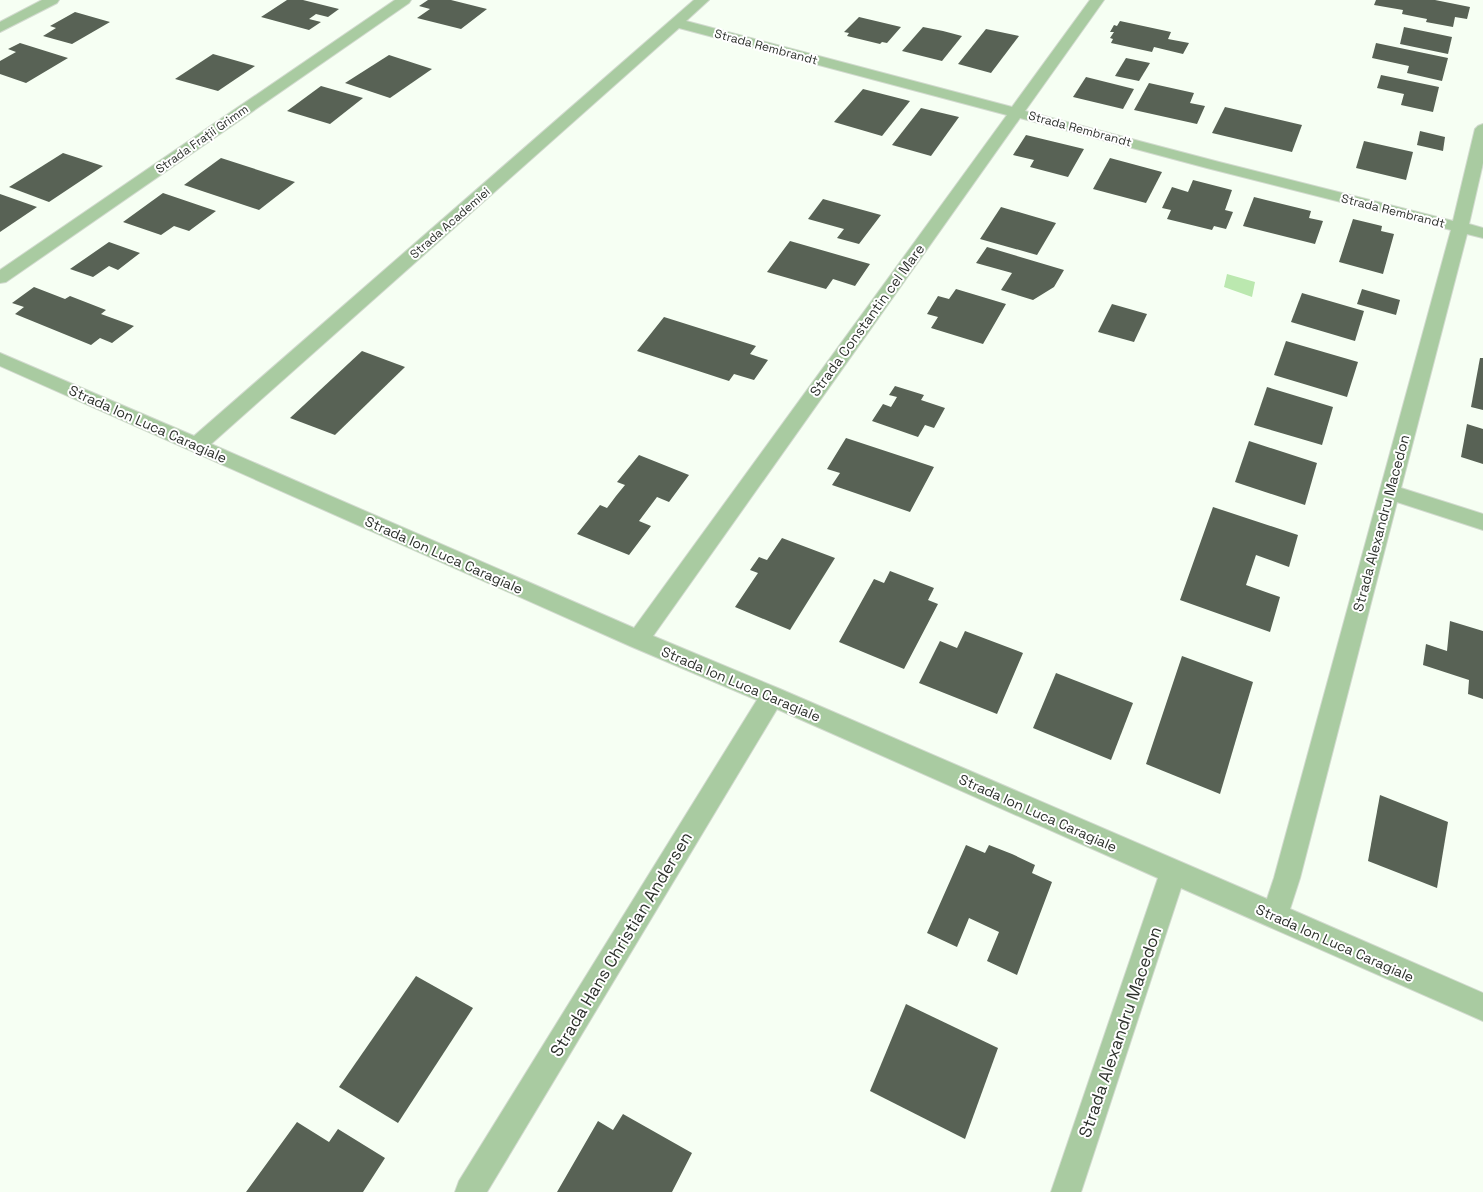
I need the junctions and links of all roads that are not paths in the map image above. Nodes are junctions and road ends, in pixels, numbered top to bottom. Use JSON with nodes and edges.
{"nodes":[{"id":1,"x":52,"y":0,"type":"edge"},
{"id":2,"x":404,"y":0,"type":"edge"},
{"id":3,"x":702,"y":0,"type":"edge"},
{"id":4,"x":1096,"y":0,"type":"edge"},
{"id":5,"x":676,"y":24,"type":"junction"},
{"id":6,"x":0,"y":28,"type":"edge"},
{"id":7,"x":1016,"y":112,"type":"junction"},
{"id":8,"x":1483,"y":129,"type":"edge"},
{"id":9,"x":1460,"y":228,"type":"junction"},
{"id":10,"x":1483,"y":233,"type":"edge"},
{"id":11,"x":0,"y":278,"type":"edge"},
{"id":12,"x":0,"y":359,"type":"edge"},
{"id":13,"x":197,"y":446,"type":"junction"},
{"id":14,"x":1389,"y":492,"type":"junction"},
{"id":15,"x":1483,"y":522,"type":"edge"},
{"id":16,"x":638,"y":640,"type":"junction"},
{"id":17,"x":772,"y":696,"type":"junction"},
{"id":18,"x":1173,"y":872,"type":"junction"},
{"id":19,"x":1274,"y":916,"type":"junction"},
{"id":20,"x":1483,"y":1007,"type":"edge"},
{"id":21,"x":470,"y":1192,"type":"edge"},
{"id":22,"x":1066,"y":1192,"type":"edge"}],
"edges":[{"from":1,"to":6,"type":"street"},
{"from":2,"to":11,"type":"street","name":"Strada Frații Grimm"},
{"from":3,"to":5,"type":"street","name":"Strada Academiei"},
{"from":4,"to":7,"type":"street","name":"Strada Constantin cel Mare"},
{"from":5,"to":7,"type":"street","name":"Strada Rembrandt"},
{"from":5,"to":13,"type":"street","name":"Strada Academiei"},
{"from":7,"to":9,"type":"street","name":"Strada Rembrandt"},
{"from":7,"to":16,"type":"street","name":"Strada Constantin cel Mare"},
{"from":8,"to":9,"type":"street","name":"Strada Alexandru Macedon"},
{"from":9,"to":10,"type":"street","name":"Strada Rembrandt"},
{"from":9,"to":14,"type":"street","name":"Strada Alexandru Macedon"},
{"from":12,"to":13,"type":"street","name":"Strada Ion Luca Caragiale"},
{"from":13,"to":16,"type":"street","name":"Strada Ion Luca Caragiale"},
{"from":14,"to":15,"type":"street"},
{"from":14,"to":19,"type":"street","name":"Strada Alexandru Macedon"},
{"from":16,"to":17,"type":"street","name":"Strada Ion Luca Caragiale"},
{"from":17,"to":18,"type":"street","name":"Strada Ion Luca Caragiale"},
{"from":17,"to":21,"type":"street","name":"Strada Hans Christian Andersen"},
{"from":18,"to":19,"type":"street","name":"Strada Ion Luca Caragiale"},
{"from":18,"to":22,"type":"street","name":"Strada Alexandru Macedon"},
{"from":19,"to":20,"type":"street","name":"Strada Ion Luca Caragiale"}]}
